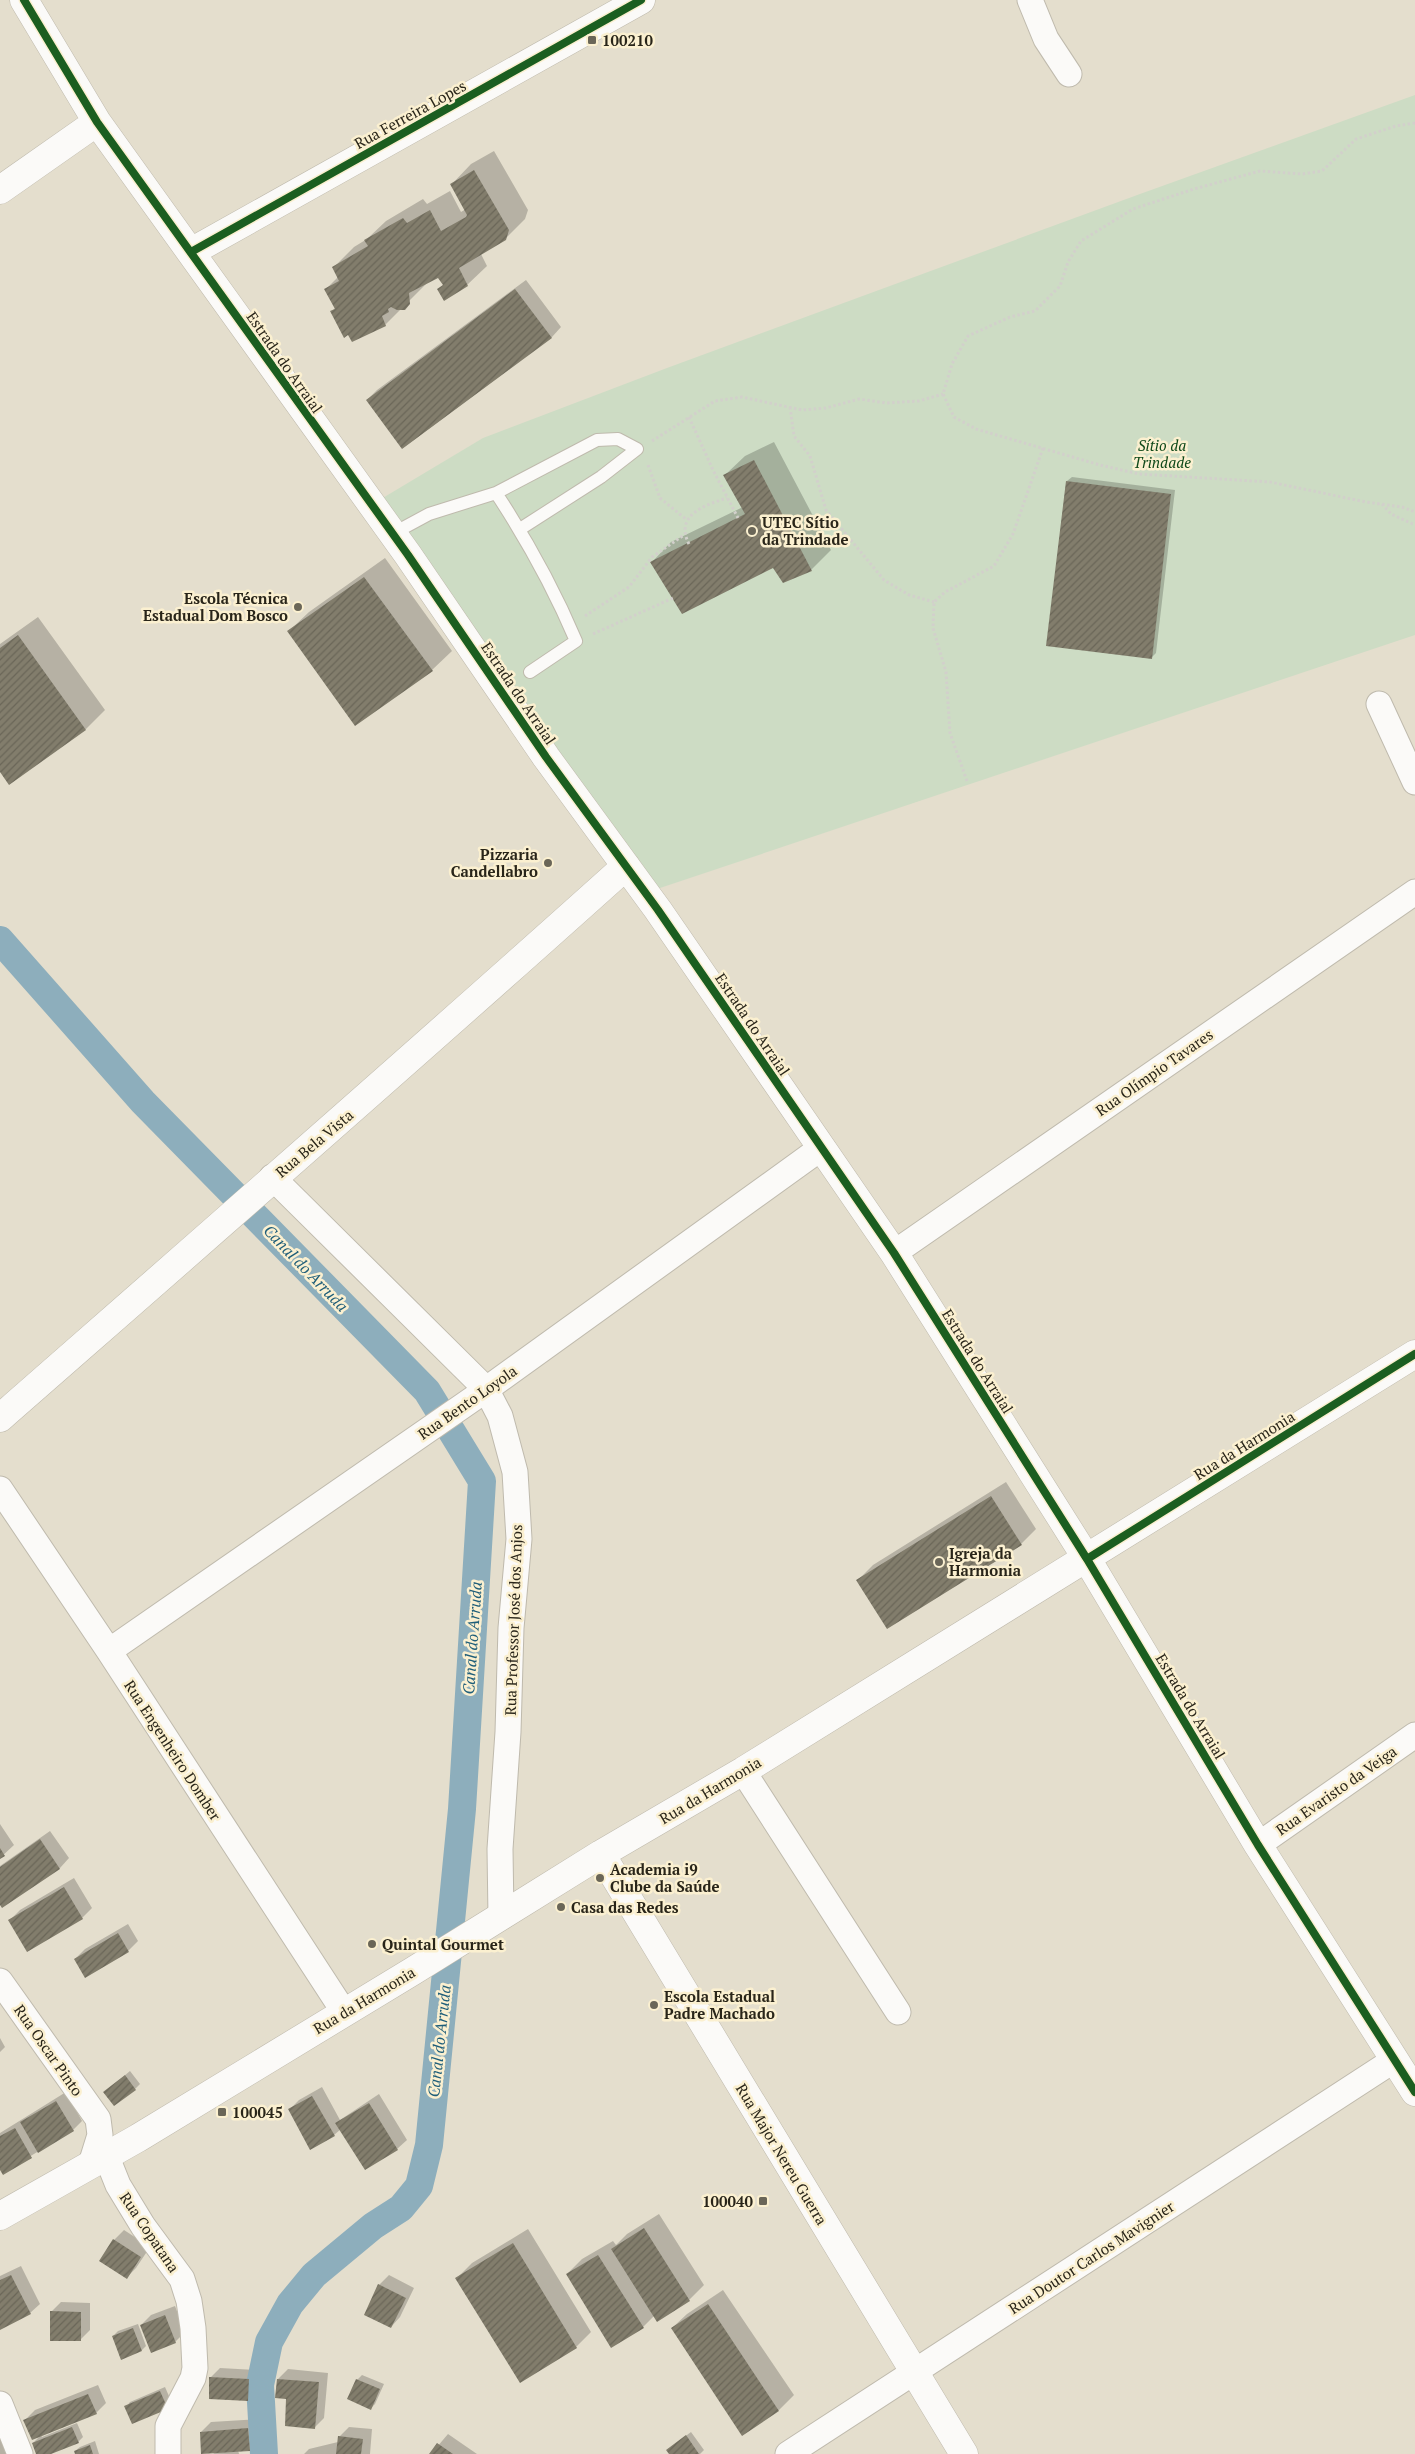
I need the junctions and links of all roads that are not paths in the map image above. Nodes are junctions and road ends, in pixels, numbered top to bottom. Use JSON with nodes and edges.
{"nodes":[{"id":1,"x":24,"y":0,"type":"edge"},
{"id":2,"x":641,"y":0,"type":"edge"},
{"id":3,"x":1030,"y":0,"type":"edge"},
{"id":4,"x":1069,"y":74,"type":"dead end"},
{"id":5,"x":97,"y":122,"type":"junction"},
{"id":6,"x":0,"y":190,"type":"edge"},
{"id":7,"x":192,"y":252,"type":"junction"},
{"id":8,"x":496,"y":493,"type":"junction"},
{"id":9,"x":520,"y":529,"type":"junction"},
{"id":10,"x":392,"y":534,"type":"junction"},
{"id":11,"x":530,"y":672,"type":"dead end"},
{"id":12,"x":1379,"y":704,"type":"dead end"},
{"id":13,"x":1415,"y":782,"type":"edge"},
{"id":14,"x":626,"y":866,"type":"junction"},
{"id":15,"x":1415,"y":892,"type":"edge"},
{"id":16,"x":821,"y":1148,"type":"junction"},
{"id":17,"x":266,"y":1184,"type":"junction"},
{"id":18,"x":894,"y":1253,"type":"junction"},
{"id":19,"x":1415,"y":1354,"type":"edge"},
{"id":20,"x":482,"y":1392,"type":"junction"},
{"id":21,"x":0,"y":1418,"type":"edge"},
{"id":22,"x":0,"y":1489,"type":"edge"},
{"id":23,"x":1087,"y":1559,"type":"junction"},
{"id":24,"x":109,"y":1651,"type":"junction"},
{"id":25,"x":1415,"y":1735,"type":"edge"},
{"id":26,"x":742,"y":1772,"type":"junction"},
{"id":27,"x":1258,"y":1845,"type":"junction"},
{"id":28,"x":601,"y":1854,"type":"junction"},
{"id":29,"x":501,"y":1917,"type":"junction"},
{"id":30,"x":0,"y":1980,"type":"edge"},
{"id":31,"x":344,"y":2012,"type":"junction"},
{"id":32,"x":898,"y":2012,"type":"dead end"},
{"id":33,"x":1394,"y":2060,"type":"junction"},
{"id":34,"x":1415,"y":2092,"type":"edge"},
{"id":35,"x":98,"y":2119,"type":"junction"},
{"id":36,"x":138,"y":2138,"type":"junction"},
{"id":37,"x":99,"y":2160,"type":"junction"},
{"id":38,"x":13,"y":2200,"type":"edge"},
{"id":39,"x":0,"y":2216,"type":"edge"},
{"id":40,"x":914,"y":2372,"type":"junction"},
{"id":41,"x":0,"y":2404,"type":"edge"},
{"id":42,"x":20,"y":2454,"type":"edge"},
{"id":43,"x":168,"y":2454,"type":"edge"},
{"id":44,"x":788,"y":2454,"type":"edge"},
{"id":45,"x":964,"y":2454,"type":"edge"}],
"edges":[{"from":1,"to":5,"type":"main road","name":"Estrada do Arraial"},
{"from":2,"to":7,"type":"main road","name":"Rua Ferreira Lopes"},
{"from":3,"to":4,"type":"street"},
{"from":5,"to":6,"type":"main road"},
{"from":5,"to":7,"type":"main road","name":"Estrada do Arraial"},
{"from":7,"to":10,"type":"main road","name":"Estrada do Arraial"},
{"from":8,"to":9,"type":"lane"},
{"from":8,"to":9,"type":"lane"},
{"from":8,"to":10,"type":"lane"},
{"from":9,"to":11,"type":"lane"},
{"from":10,"to":14,"type":"main road","name":"Estrada do Arraial"},
{"from":12,"to":13,"type":"street"},
{"from":14,"to":16,"type":"main road","name":"Estrada do Arraial"},
{"from":14,"to":17,"type":"main road","name":"Rua Bela Vista"},
{"from":15,"to":18,"type":"street","name":"Rua Olímpio Tavares"},
{"from":16,"to":18,"type":"main road","name":"Estrada do Arraial"},
{"from":16,"to":20,"type":"street","name":"Rua Bento Loyola"},
{"from":17,"to":20,"type":"street","name":"Rua Professor José dos Anjos"},
{"from":17,"to":21,"type":"main road","name":"Rua Bela Vista"},
{"from":18,"to":23,"type":"main road","name":"Estrada do Arraial"},
{"from":19,"to":23,"type":"main road","name":"Rua da Harmonia"},
{"from":20,"to":24,"type":"street","name":"Rua Bento Loyola"},
{"from":20,"to":29,"type":"street","name":"Rua Professor José dos Anjos"},
{"from":22,"to":24,"type":"street","name":"Rua Engenheiro Domber"},
{"from":23,"to":26,"type":"main road","name":"Rua da Harmonia"},
{"from":23,"to":27,"type":"main road","name":"Estrada do Arraial"},
{"from":24,"to":31,"type":"street","name":"Rua Engenheiro Domber"},
{"from":25,"to":27,"type":"street","name":"Rua Evaristo da Veiga"},
{"from":26,"to":28,"type":"main road","name":"Rua da Harmonia"},
{"from":26,"to":32,"type":"street"},
{"from":27,"to":33,"type":"main road","name":"Estrada do Arraial"},
{"from":28,"to":29,"type":"main road","name":"Rua da Harmonia"},
{"from":28,"to":40,"type":"main road","name":"Rua Major Nereu Guerra"},
{"from":29,"to":31,"type":"main road","name":"Rua da Harmonia"},
{"from":30,"to":35,"type":"street","name":"Rua Oscar Pinto"},
{"from":31,"to":36,"type":"main road","name":"Rua da Harmonia"},
{"from":33,"to":34,"type":"main road","name":"Estrada do Arraial"},
{"from":33,"to":40,"type":"street","name":"Rua Doutor Carlos Mavignier"},
{"from":35,"to":36,"type":"street","name":"Rua Oscar Pinto"},
{"from":35,"to":37,"type":"street"},
{"from":36,"to":37,"type":"main road","name":"Rua da Harmonia"},
{"from":37,"to":38,"type":"main road","name":"Rua da Harmonia"},
{"from":37,"to":43,"type":"street","name":"Rua Copatana"},
{"from":38,"to":39,"type":"main road","name":"Rua da Harmonia"},
{"from":40,"to":44,"type":"street","name":"Rua Doutor Carlos Mavignier"},
{"from":40,"to":45,"type":"main road","name":"Rua Major Nereu Guerra"},
{"from":41,"to":42,"type":"street"}]}
